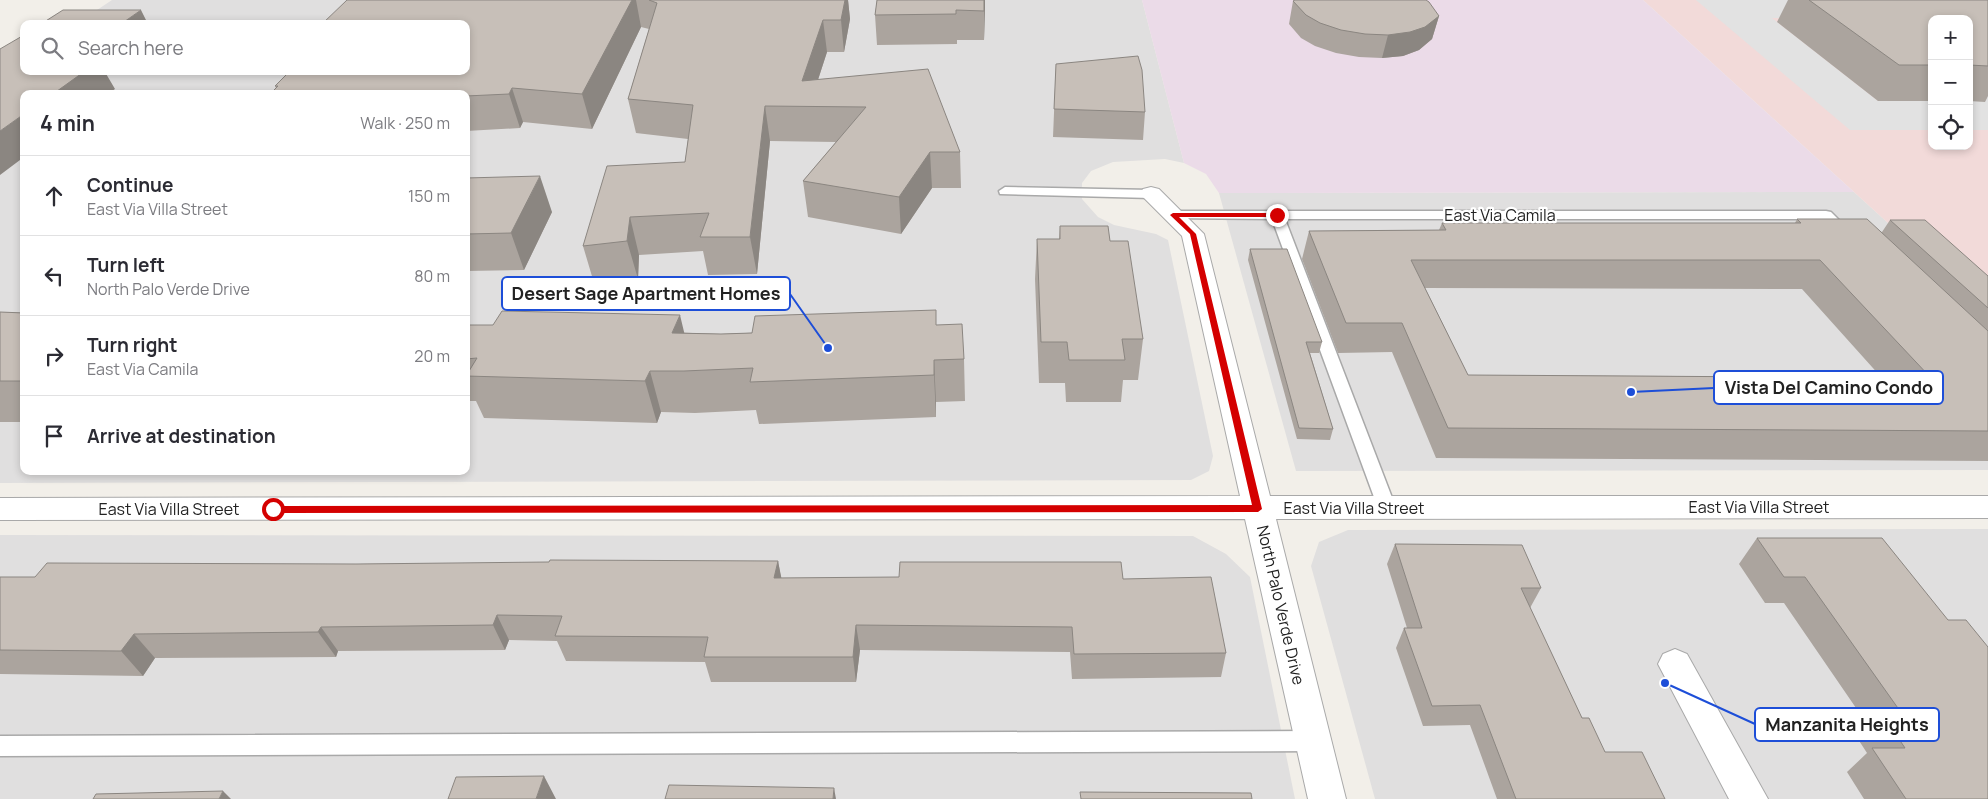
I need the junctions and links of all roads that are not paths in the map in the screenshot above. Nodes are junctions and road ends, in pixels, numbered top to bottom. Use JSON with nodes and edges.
{"nodes":[{"id":1,"x":1005,"y":191,"type":"dead end"},
{"id":2,"x":1151,"y":194,"type":"joint"},
{"id":3,"x":1173,"y":215,"type":"junction"},
{"id":4,"x":1277,"y":215,"type":"junction"},
{"id":5,"x":1854,"y":242,"type":"edge"},
{"id":6,"x":1988,"y":507,"type":"edge"},
{"id":7,"x":1387,"y":508,"type":"junction"},
{"id":8,"x":0,"y":509,"type":"edge"},
{"id":9,"x":1258,"y":509,"type":"junction"},
{"id":10,"x":1675,"y":664,"type":"dead end"},
{"id":11,"x":1313,"y":741,"type":"junction"},
{"id":12,"x":0,"y":746,"type":"edge"},
{"id":13,"x":1327,"y":799,"type":"edge"},
{"id":14,"x":1749,"y":799,"type":"edge"}],
"edges":[{"from":1,"to":2,"type":"lane"},
{"from":2,"to":3,"type":"street","name":"North Palo Verde Drive"},
{"from":3,"to":4,"type":"lane","name":"East Via Camila"},
{"from":3,"to":9,"type":"street","name":"North Palo Verde Drive"},
{"from":4,"to":5,"type":"lane","name":"East Via Camila"},
{"from":4,"to":7,"type":"lane"},
{"from":6,"to":7,"type":"street","name":"East Via Villa Street"},
{"from":7,"to":9,"type":"street","name":"East Via Villa Street"},
{"from":8,"to":9,"type":"street","name":"East Via Villa Street"},
{"from":9,"to":11,"type":"street","name":"North Palo Verde Drive"},
{"from":10,"to":14,"type":"street"},
{"from":11,"to":12,"type":"lane"},
{"from":11,"to":13,"type":"street","name":"North Palo Verde Drive"}]}
